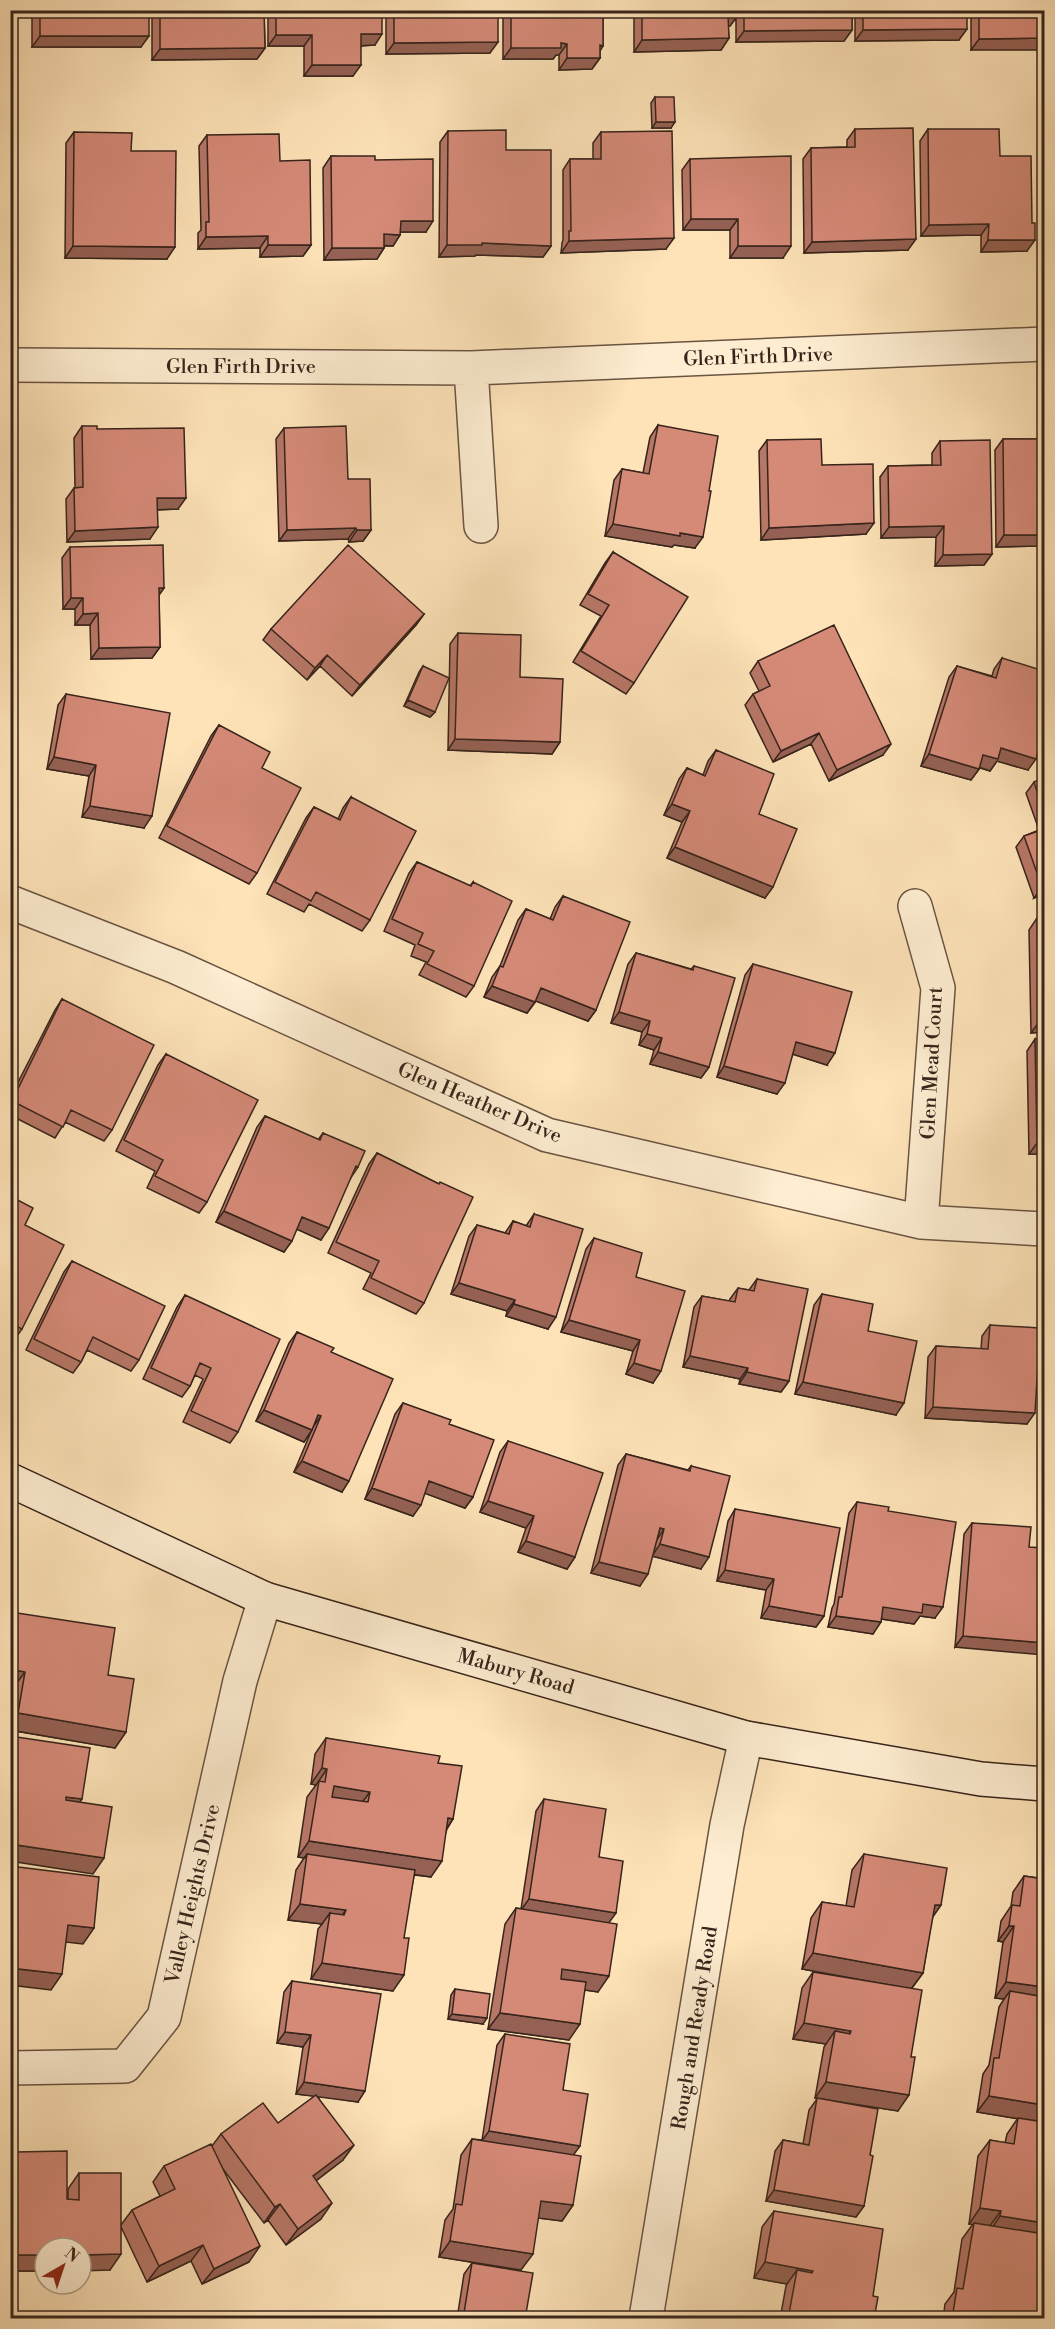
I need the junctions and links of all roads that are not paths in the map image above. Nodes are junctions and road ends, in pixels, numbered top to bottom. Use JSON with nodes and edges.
{"nodes":[{"id":1,"x":1044,"y":344,"type":"edge"},
{"id":2,"x":10,"y":365,"type":"edge"},
{"id":3,"x":471,"y":368,"type":"junction"},
{"id":4,"x":482,"y":526,"type":"dead end"},
{"id":5,"x":10,"y":902,"type":"edge"},
{"id":6,"x":915,"y":906,"type":"dead end"},
{"id":7,"x":921,"y":1222,"type":"junction"},
{"id":8,"x":1044,"y":1230,"type":"edge"},
{"id":9,"x":10,"y":1480,"type":"edge"},
{"id":10,"x":264,"y":1599,"type":"junction"},
{"id":11,"x":746,"y":1738,"type":"junction"},
{"id":12,"x":1044,"y":1784,"type":"edge"},
{"id":13,"x":10,"y":2068,"type":"edge"},
{"id":14,"x":646,"y":2319,"type":"edge"}],
"edges":[{"from":1,"to":3,"type":"street","name":"Glen Firth Drive"},
{"from":2,"to":3,"type":"street","name":"Glen Firth Drive"},
{"from":3,"to":4,"type":"street"},
{"from":5,"to":7,"type":"street","name":"Glen Heather Drive"},
{"from":6,"to":7,"type":"street","name":"Glen Mead Court"},
{"from":7,"to":8,"type":"street","name":"Glen Heather Drive"},
{"from":9,"to":10,"type":"street","name":"Mabury Road"},
{"from":10,"to":11,"type":"street","name":"Mabury Road"},
{"from":10,"to":13,"type":"street","name":"Valley Heights Drive"},
{"from":11,"to":12,"type":"street","name":"Mabury Road"},
{"from":11,"to":14,"type":"street","name":"Rough and Ready Road"}]}
